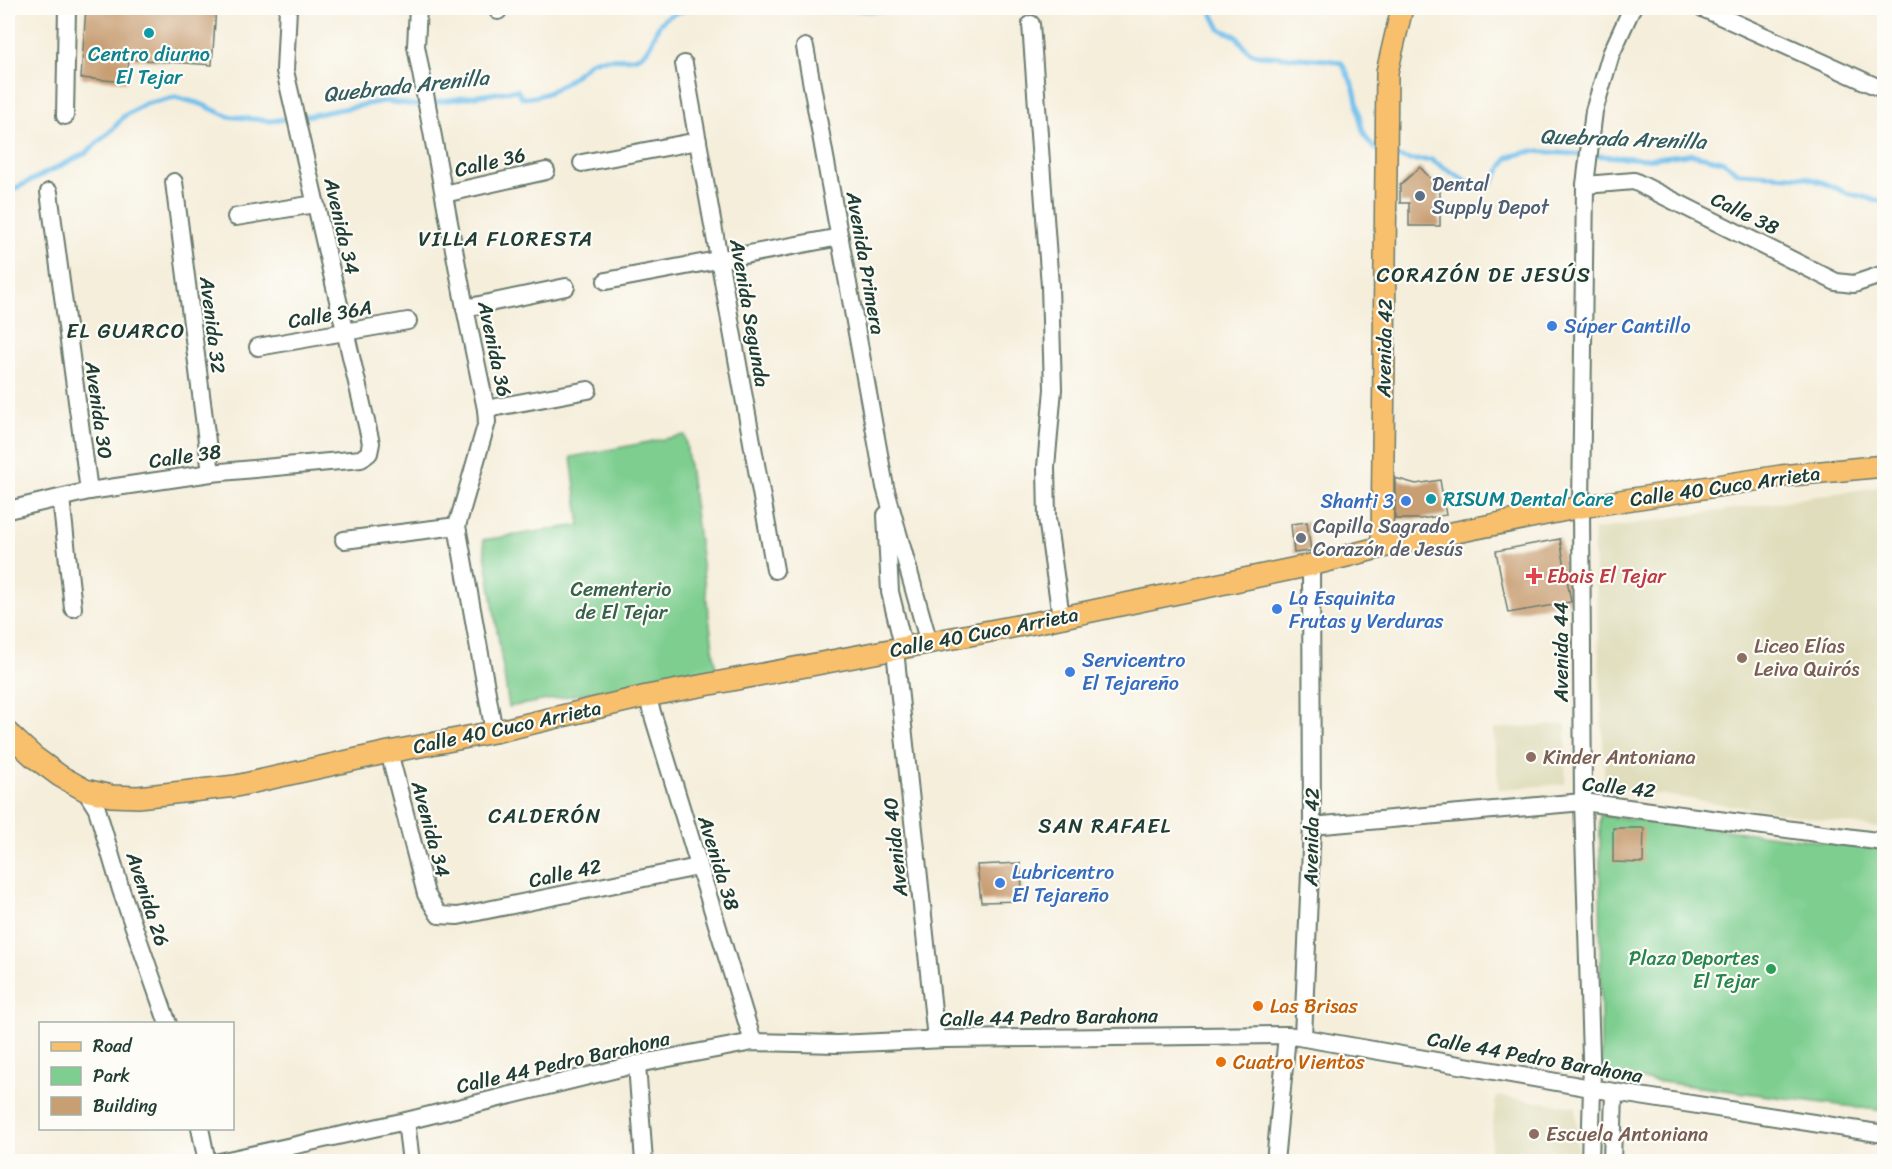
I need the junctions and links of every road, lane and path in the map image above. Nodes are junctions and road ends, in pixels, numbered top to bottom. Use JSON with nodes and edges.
{"nodes":[{"id":1,"x":67,"y":8,"type":"edge"},
{"id":2,"x":288,"y":8,"type":"edge"},
{"id":3,"x":418,"y":8,"type":"edge"},
{"id":4,"x":1402,"y":8,"type":"edge"},
{"id":5,"x":1632,"y":8,"type":"edge"},
{"id":6,"x":1709,"y":9,"type":"edge"},
{"id":7,"x":1031,"y":24,"type":"dead end"},
{"id":8,"x":805,"y":47,"type":"dead end"},
{"id":9,"x":684,"y":64,"type":"dead end"},
{"id":10,"x":1884,"y":90,"type":"edge"},
{"id":11,"x":65,"y":116,"type":"dead end"},
{"id":12,"x":698,"y":141,"type":"junction"},
{"id":13,"x":582,"y":163,"type":"dead end"},
{"id":14,"x":546,"y":171,"type":"dead end"},
{"id":15,"x":174,"y":182,"type":"dead end"},
{"id":16,"x":1585,"y":185,"type":"junction"},
{"id":17,"x":49,"y":192,"type":"dead end"},
{"id":18,"x":444,"y":194,"type":"junction"},
{"id":19,"x":315,"y":204,"type":"junction"},
{"id":20,"x":236,"y":217,"type":"dead end"},
{"id":21,"x":840,"y":237,"type":"junction"},
{"id":22,"x":719,"y":260,"type":"junction"},
{"id":23,"x":1884,"y":274,"type":"edge"},
{"id":24,"x":606,"y":281,"type":"dead end"},
{"id":25,"x":566,"y":287,"type":"dead end"},
{"id":26,"x":465,"y":308,"type":"junction"},
{"id":27,"x":408,"y":321,"type":"dead end"},
{"id":28,"x":345,"y":333,"type":"junction"},
{"id":29,"x":258,"y":347,"type":"dead end"},
{"id":30,"x":588,"y":390,"type":"dead end"},
{"id":31,"x":486,"y":409,"type":"junction"},
{"id":32,"x":369,"y":453,"type":"joint"},
{"id":33,"x":1884,"y":466,"type":"edge"},
{"id":34,"x":211,"y":473,"type":"junction"},
{"id":35,"x":885,"y":487,"type":"junction"},
{"id":36,"x":89,"y":491,"type":"junction"},
{"id":37,"x":61,"y":498,"type":"junction"},
{"id":38,"x":1581,"y":507,"type":"junction"},
{"id":39,"x":8,"y":510,"type":"edge"},
{"id":40,"x":457,"y":526,"type":"junction"},
{"id":41,"x":344,"y":540,"type":"dead end"},
{"id":42,"x":1382,"y":547,"type":"junction"},
{"id":43,"x":1311,"y":565,"type":"junction"},
{"id":44,"x":774,"y":570,"type":"dead end"},
{"id":45,"x":73,"y":608,"type":"dead end"},
{"id":46,"x":1061,"y":617,"type":"junction"},
{"id":47,"x":929,"y":643,"type":"junction"},
{"id":48,"x":899,"y":650,"type":"junction"},
{"id":49,"x":647,"y":696,"type":"junction"},
{"id":50,"x":494,"y":732,"type":"junction"},
{"id":51,"x":8,"y":733,"type":"edge"},
{"id":52,"x":389,"y":752,"type":"junction"},
{"id":53,"x":85,"y":790,"type":"junction"},
{"id":54,"x":1583,"y":802,"type":"junction"},
{"id":55,"x":1312,"y":826,"type":"junction"},
{"id":56,"x":1884,"y":842,"type":"edge"},
{"id":57,"x":698,"y":867,"type":"junction"},
{"id":58,"x":439,"y":915,"type":"joint"},
{"id":59,"x":168,"y":1022,"type":"edge"},
{"id":60,"x":1295,"y":1036,"type":"junction"},
{"id":61,"x":936,"y":1039,"type":"junction"},
{"id":62,"x":753,"y":1042,"type":"junction"},
{"id":63,"x":637,"y":1064,"type":"junction"},
{"id":64,"x":1592,"y":1088,"type":"junction"},
{"id":65,"x":1614,"y":1092,"type":"junction"},
{"id":66,"x":406,"y":1121,"type":"junction"},
{"id":67,"x":200,"y":1130,"type":"edge"},
{"id":68,"x":1884,"y":1134,"type":"edge"},
{"id":69,"x":207,"y":1161,"type":"edge"},
{"id":70,"x":219,"y":1161,"type":"edge"},
{"id":71,"x":411,"y":1161,"type":"edge"},
{"id":72,"x":644,"y":1161,"type":"edge"},
{"id":73,"x":1275,"y":1161,"type":"edge"},
{"id":74,"x":1590,"y":1161,"type":"edge"},
{"id":75,"x":1612,"y":1161,"type":"edge"}],
"edges":[{"from":1,"to":11,"type":"street"},
{"from":2,"to":19,"type":"street","name":"Avenida 34"},
{"from":3,"to":18,"type":"street","name":"Avenida 36"},
{"from":4,"to":42,"type":"main road","name":"Avenida 42"},
{"from":5,"to":16,"type":"street","name":"Avenida 44"},
{"from":6,"to":10,"type":"street"},
{"from":7,"to":46,"type":"street"},
{"from":8,"to":21,"type":"street","name":"Avenida Primera"},
{"from":9,"to":12,"type":"street","name":"Avenida Segunda"},
{"from":12,"to":13,"type":"street"},
{"from":12,"to":22,"type":"street","name":"Avenida Segunda"},
{"from":14,"to":18,"type":"street","name":"Calle 36"},
{"from":15,"to":34,"type":"street","name":"Avenida 32"},
{"from":16,"to":23,"type":"street","name":"Calle 38"},
{"from":16,"to":38,"type":"street","name":"Avenida 44"},
{"from":17,"to":36,"type":"street","name":"Avenida 30"},
{"from":18,"to":26,"type":"street","name":"Avenida 36"},
{"from":19,"to":20,"type":"street"},
{"from":19,"to":28,"type":"street","name":"Avenida 34"},
{"from":21,"to":22,"type":"street"},
{"from":21,"to":35,"type":"street","name":"Avenida Primera"},
{"from":22,"to":24,"type":"street"},
{"from":22,"to":44,"type":"street","name":"Avenida Segunda"},
{"from":25,"to":26,"type":"street"},
{"from":26,"to":31,"type":"street","name":"Avenida 36"},
{"from":27,"to":28,"type":"street","name":"Calle 36A"},
{"from":28,"to":29,"type":"street","name":"Calle 36A"},
{"from":28,"to":32,"type":"street","name":"Avenida 34"},
{"from":30,"to":31,"type":"street"},
{"from":31,"to":40,"type":"street","name":"Avenida 36"},
{"from":32,"to":34,"type":"street","name":"Calle 38"},
{"from":33,"to":38,"type":"main road","name":"Calle 40 Cuco Arrieta"},
{"from":34,"to":36,"type":"street","name":"Calle 38"},
{"from":35,"to":47,"type":"street","name":"Avenida Primera"},
{"from":35,"to":48,"type":"street","name":"Avenida Primera"},
{"from":36,"to":37,"type":"street","name":"Calle 38"},
{"from":37,"to":39,"type":"street","name":"Calle 38"},
{"from":37,"to":45,"type":"street"},
{"from":38,"to":42,"type":"main road","name":"Calle 40 Cuco Arrieta"},
{"from":38,"to":54,"type":"street","name":"Avenida 44"},
{"from":40,"to":41,"type":"street"},
{"from":40,"to":50,"type":"street","name":"Avenida 36"},
{"from":42,"to":43,"type":"main road","name":"Calle 40 Cuco Arrieta"},
{"from":43,"to":46,"type":"main road","name":"Calle 40 Cuco Arrieta"},
{"from":43,"to":55,"type":"street","name":"Avenida 42"},
{"from":46,"to":47,"type":"main road","name":"Calle 40 Cuco Arrieta"},
{"from":47,"to":48,"type":"main road","name":"Calle 40 Cuco Arrieta"},
{"from":48,"to":49,"type":"main road","name":"Calle 40 Cuco Arrieta"},
{"from":48,"to":61,"type":"street","name":"Avenida 40"},
{"from":49,"to":50,"type":"main road","name":"Calle 40 Cuco Arrieta"},
{"from":49,"to":57,"type":"street","name":"Avenida 38"},
{"from":50,"to":52,"type":"main road","name":"Calle 40 Cuco Arrieta"},
{"from":51,"to":53,"type":"main road","name":"Calle 40 Cuco Arrieta"},
{"from":52,"to":53,"type":"main road","name":"Calle 40 Cuco Arrieta"},
{"from":52,"to":58,"type":"street","name":"Avenida 34"},
{"from":53,"to":59,"type":"street","name":"Avenida 26"},
{"from":54,"to":55,"type":"street","name":"Calle 42"},
{"from":54,"to":56,"type":"street","name":"Calle 42"},
{"from":54,"to":64,"type":"street","name":"Avenida 44"},
{"from":55,"to":60,"type":"street","name":"Avenida 42"},
{"from":57,"to":58,"type":"street","name":"Calle 42"},
{"from":57,"to":62,"type":"street","name":"Avenida 38"},
{"from":60,"to":61,"type":"street","name":"Calle 44 Pedro Barahona"},
{"from":60,"to":64,"type":"street","name":"Calle 44 Pedro Barahona"},
{"from":60,"to":73,"type":"street","name":"Avenida 42"},
{"from":61,"to":62,"type":"street","name":"Calle 44 Pedro Barahona"},
{"from":62,"to":63,"type":"street","name":"Calle 44 Pedro Barahona"},
{"from":63,"to":66,"type":"street","name":"Calle 44 Pedro Barahona"},
{"from":63,"to":72,"type":"street"},
{"from":64,"to":65,"type":"street","name":"Calle 44 Pedro Barahona"},
{"from":64,"to":74,"type":"street","name":"Avenida 44"},
{"from":65,"to":68,"type":"street","name":"Calle 44 Pedro Barahona"},
{"from":65,"to":75,"type":"street"},
{"from":66,"to":70,"type":"street","name":"Calle 44 Pedro Barahona"},
{"from":66,"to":71,"type":"street"},
{"from":67,"to":69,"type":"street"}]}
